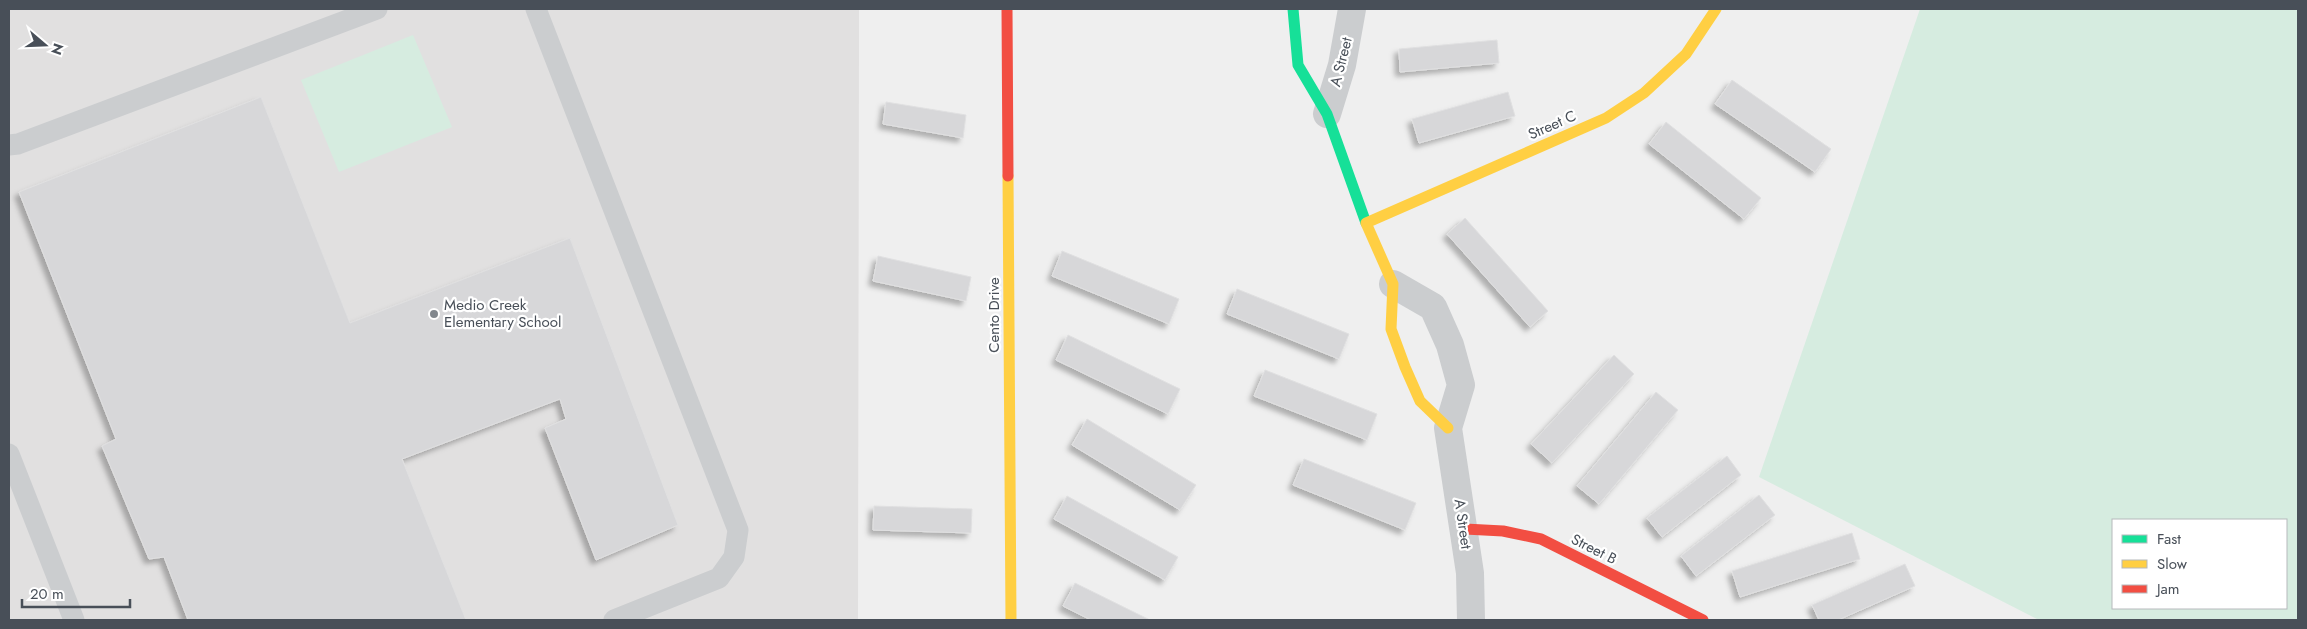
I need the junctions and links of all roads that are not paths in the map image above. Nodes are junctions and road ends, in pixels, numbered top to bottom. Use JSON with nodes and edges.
{"nodes":[{"id":1,"x":376,"y":9,"type":"edge"},
{"id":2,"x":536,"y":9,"type":"edge"},
{"id":3,"x":1007,"y":9,"type":"edge"},
{"id":4,"x":1293,"y":9,"type":"edge"},
{"id":5,"x":1352,"y":9,"type":"edge"},
{"id":6,"x":1716,"y":9,"type":"edge"},
{"id":7,"x":1327,"y":114,"type":"junction"},
{"id":8,"x":9,"y":145,"type":"edge"},
{"id":9,"x":1366,"y":223,"type":"junction"},
{"id":10,"x":1393,"y":284,"type":"junction"},
{"id":11,"x":1448,"y":428,"type":"junction"},
{"id":12,"x":9,"y":454,"type":"edge"},
{"id":13,"x":1465,"y":530,"type":"junction"},
{"id":14,"x":74,"y":620,"type":"edge"},
{"id":15,"x":614,"y":620,"type":"edge"},
{"id":16,"x":1011,"y":620,"type":"edge"},
{"id":17,"x":1471,"y":620,"type":"edge"},
{"id":18,"x":1703,"y":620,"type":"edge"}],
"edges":[{"from":1,"to":8,"type":"lane"},
{"from":2,"to":15,"type":"lane"},
{"from":3,"to":16,"type":"street","name":"Cento Drive"},
{"from":4,"to":7,"type":"street","name":"A Street"},
{"from":5,"to":7,"type":"street","name":"A Street"},
{"from":6,"to":9,"type":"street","name":"Street C"},
{"from":7,"to":9,"type":"street","name":"A Street"},
{"from":9,"to":10,"type":"street","name":"A Street"},
{"from":10,"to":11,"type":"street","name":"A Street"},
{"from":10,"to":11,"type":"street","name":"A Street"},
{"from":11,"to":13,"type":"street","name":"A Street"},
{"from":12,"to":14,"type":"lane"},
{"from":13,"to":17,"type":"street","name":"A Street"},
{"from":13,"to":18,"type":"street","name":"Street B"}]}
